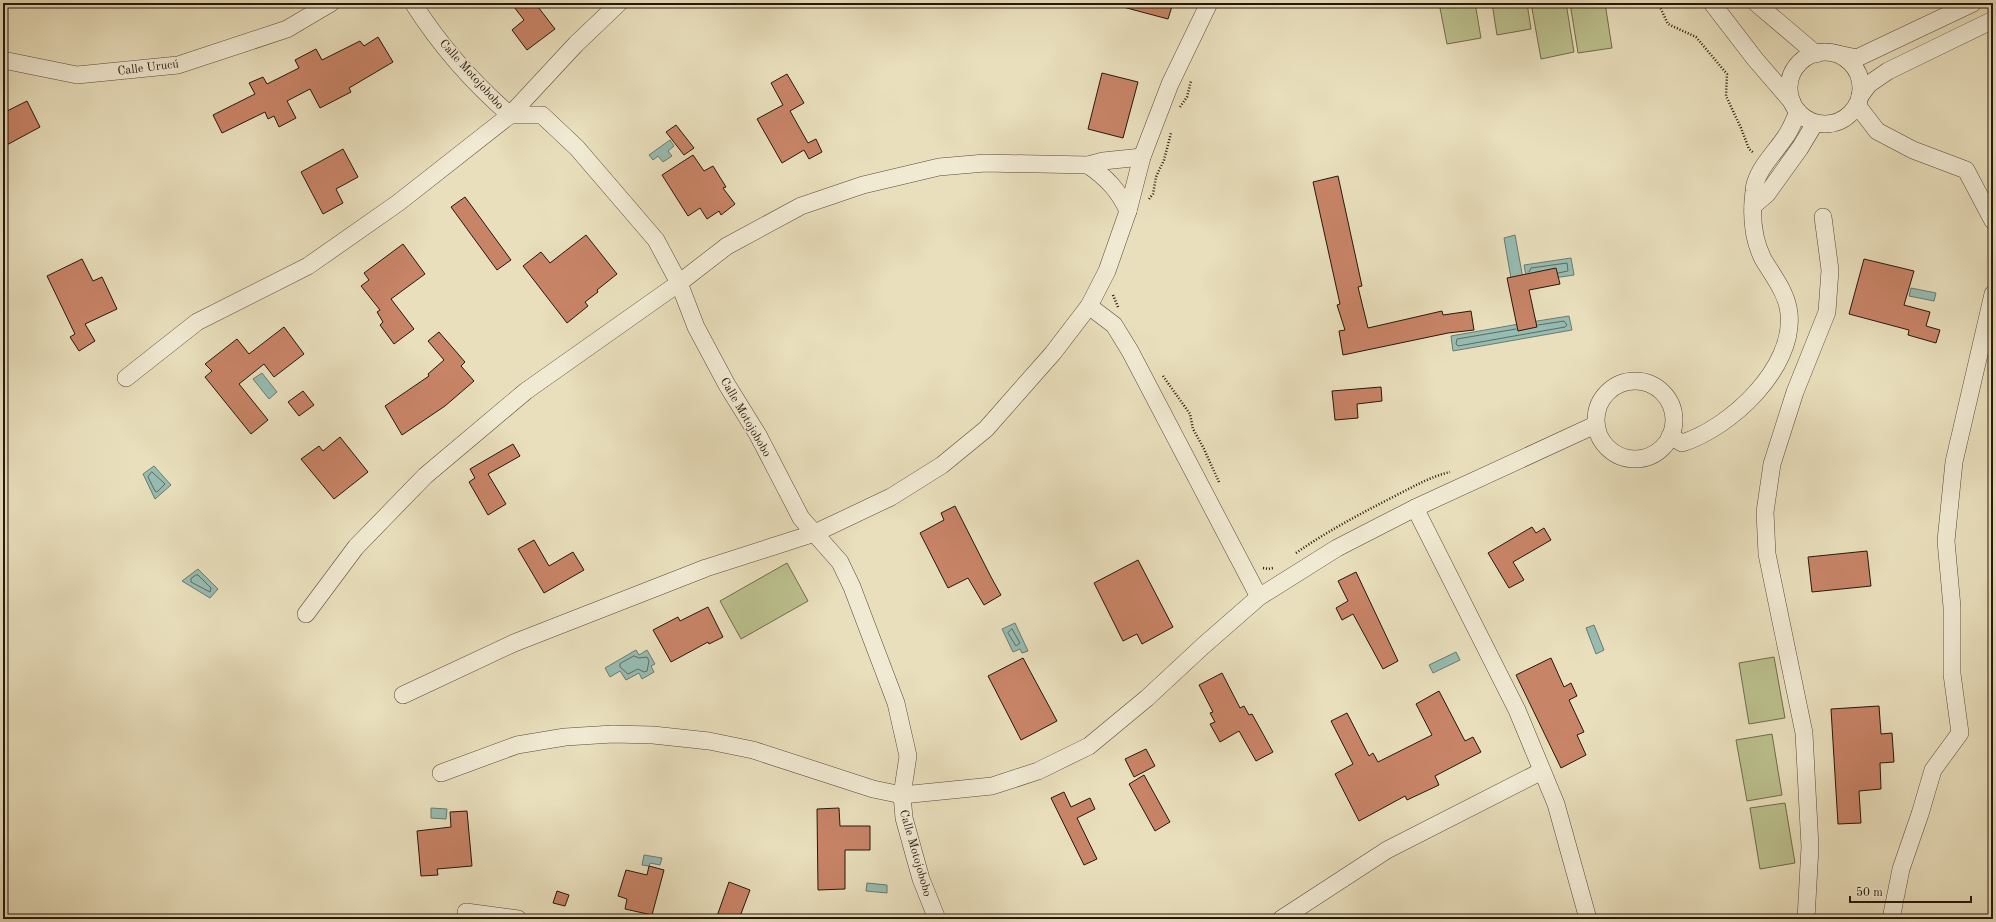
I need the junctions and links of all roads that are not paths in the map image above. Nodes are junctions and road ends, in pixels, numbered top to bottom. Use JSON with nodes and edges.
{"nodes":[{"id":1,"x":331,"y":3,"type":"edge"},
{"id":2,"x":413,"y":3,"type":"edge"},
{"id":3,"x":619,"y":3,"type":"edge"},
{"id":4,"x":1209,"y":3,"type":"edge"},
{"id":5,"x":1712,"y":3,"type":"edge"},
{"id":6,"x":1756,"y":3,"type":"edge"},
{"id":7,"x":1973,"y":3,"type":"edge"},
{"id":8,"x":1993,"y":20,"type":"edge"},
{"id":9,"x":1816,"y":54,"type":"junction"},
{"id":10,"x":1835,"y":54,"type":"junction"},
{"id":11,"x":3,"y":60,"type":"edge"},
{"id":12,"x":1858,"y":101,"type":"junction"},
{"id":13,"x":1795,"y":107,"type":"junction"},
{"id":14,"x":510,"y":115,"type":"junction"},
{"id":15,"x":1815,"y":122,"type":"junction"},
{"id":16,"x":1142,"y":158,"type":"junction"},
{"id":17,"x":1088,"y":164,"type":"junction"},
{"id":18,"x":1753,"y":206,"type":"junction"},
{"id":19,"x":1128,"y":211,"type":"junction"},
{"id":20,"x":1823,"y":217,"type":"dead end"},
{"id":21,"x":1993,"y":221,"type":"edge"},
{"id":22,"x":679,"y":283,"type":"junction"},
{"id":23,"x":1993,"y":294,"type":"edge"},
{"id":24,"x":1089,"y":306,"type":"junction"},
{"id":25,"x":1784,"y":352,"type":"junction"},
{"id":26,"x":1806,"y":364,"type":"junction"},
{"id":27,"x":126,"y":378,"type":"dead end"},
{"id":28,"x":1595,"y":425,"type":"junction"},
{"id":29,"x":1670,"y":436,"type":"junction"},
{"id":30,"x":1415,"y":508,"type":"junction"},
{"id":31,"x":815,"y":534,"type":"junction"},
{"id":32,"x":1259,"y":597,"type":"junction"},
{"id":33,"x":306,"y":614,"type":"dead end"},
{"id":34,"x":403,"y":695,"type":"dead end"},
{"id":35,"x":1542,"y":771,"type":"junction"},
{"id":36,"x":441,"y":773,"type":"dead end"},
{"id":37,"x":902,"y":795,"type":"junction"},
{"id":38,"x":466,"y":912,"type":"dead end"},
{"id":39,"x":518,"y":919,"type":"edge"},
{"id":40,"x":937,"y":919,"type":"edge"},
{"id":41,"x":1281,"y":919,"type":"edge"},
{"id":42,"x":1588,"y":919,"type":"edge"},
{"id":43,"x":1806,"y":919,"type":"edge"},
{"id":44,"x":1891,"y":919,"type":"edge"}],
"edges":[{"from":1,"to":11,"type":"street","name":"Calle Urucú"},
{"from":2,"to":14,"type":"street","name":"Calle Motojobobo"},
{"from":3,"to":14,"type":"street"},
{"from":4,"to":16,"type":"street"},
{"from":5,"to":13,"type":"street"},
{"from":6,"to":9,"type":"street"},
{"from":7,"to":10,"type":"street"},
{"from":8,"to":12,"type":"street"},
{"from":9,"to":10,"type":"street"},
{"from":9,"to":13,"type":"street"},
{"from":10,"to":12,"type":"street"},
{"from":12,"to":15,"type":"street"},
{"from":12,"to":21,"type":"street"},
{"from":13,"to":15,"type":"street"},
{"from":13,"to":18,"type":"street"},
{"from":14,"to":22,"type":"street","name":"Calle Motojobobo"},
{"from":14,"to":27,"type":"street"},
{"from":15,"to":18,"type":"street"},
{"from":16,"to":17,"type":"street"},
{"from":16,"to":19,"type":"street"},
{"from":17,"to":19,"type":"street"},
{"from":17,"to":22,"type":"street"},
{"from":18,"to":25,"type":"street"},
{"from":19,"to":24,"type":"street"},
{"from":20,"to":26,"type":"street"},
{"from":22,"to":31,"type":"street","name":"Calle Motojobobo"},
{"from":22,"to":33,"type":"street"},
{"from":23,"to":44,"type":"street"},
{"from":24,"to":31,"type":"street"},
{"from":24,"to":32,"type":"street"},
{"from":25,"to":26,"type":"street"},
{"from":25,"to":29,"type":"street"},
{"from":26,"to":43,"type":"street"},
{"from":28,"to":29,"type":"street"},
{"from":28,"to":29,"type":"street"},
{"from":28,"to":30,"type":"street"},
{"from":30,"to":32,"type":"street"},
{"from":30,"to":35,"type":"street"},
{"from":31,"to":34,"type":"street"},
{"from":31,"to":37,"type":"street","name":"Calle Motojobobo"},
{"from":32,"to":37,"type":"street"},
{"from":35,"to":41,"type":"street"},
{"from":35,"to":42,"type":"street"},
{"from":36,"to":37,"type":"street"},
{"from":37,"to":40,"type":"street","name":"Calle Motojobobo"},
{"from":38,"to":39,"type":"street"}]}
